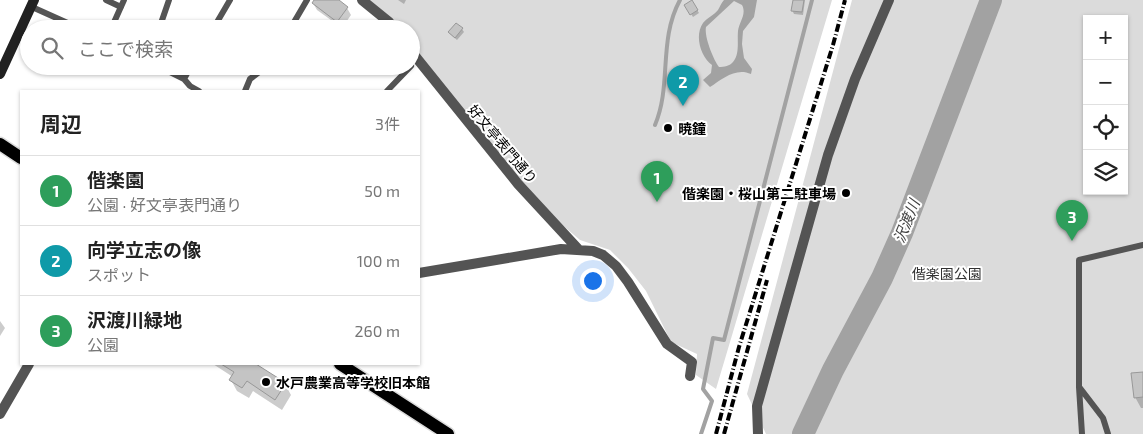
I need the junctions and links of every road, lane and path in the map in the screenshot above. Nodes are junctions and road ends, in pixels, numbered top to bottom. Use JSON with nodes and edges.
{"nodes":[{"id":1,"x":106,"y":0,"type":"edge"},
{"id":2,"x":124,"y":0,"type":"edge"},
{"id":3,"x":169,"y":0,"type":"edge"},
{"id":4,"x":230,"y":0,"type":"edge"},
{"id":5,"x":307,"y":0,"type":"edge"},
{"id":6,"x":362,"y":0,"type":"edge"},
{"id":7,"x":889,"y":0,"type":"edge"},
{"id":8,"x":33,"y":3,"type":"edge"},
{"id":9,"x":121,"y":7,"type":"junction"},
{"id":10,"x":25,"y":20,"type":"edge"},
{"id":11,"x":64,"y":20,"type":"edge"},
{"id":12,"x":115,"y":20,"type":"edge"},
{"id":13,"x":162,"y":20,"type":"edge"},
{"id":14,"x":218,"y":20,"type":"edge"},
{"id":15,"x":295,"y":20,"type":"edge"},
{"id":16,"x":387,"y":20,"type":"edge"},
{"id":17,"x":20,"y":31,"type":"edge"},
{"id":18,"x":420,"y":68,"type":"edge"},
{"id":19,"x":0,"y":74,"type":"edge"},
{"id":20,"x":176,"y":75,"type":"edge"},
{"id":21,"x":186,"y":75,"type":"edge"},
{"id":22,"x":255,"y":75,"type":"edge"},
{"id":23,"x":400,"y":75,"type":"edge"},
{"id":24,"x":184,"y":79,"type":"junction"},
{"id":25,"x":197,"y":90,"type":"edge"},
{"id":26,"x":245,"y":90,"type":"edge"},
{"id":27,"x":388,"y":90,"type":"edge"},
{"id":28,"x":0,"y":144,"type":"edge"},
{"id":29,"x":20,"y":157,"type":"edge"},
{"id":30,"x":1143,"y":245,"type":"edge"},
{"id":31,"x":579,"y":250,"type":"junction"},
{"id":32,"x":420,"y":273,"type":"edge"},
{"id":33,"x":28,"y":365,"type":"edge"},
{"id":34,"x":342,"y":365,"type":"edge"},
{"id":35,"x":690,"y":376,"type":"dead end"},
{"id":36,"x":1080,"y":388,"type":"junction"},
{"id":37,"x":0,"y":414,"type":"edge"},
{"id":38,"x":448,"y":434,"type":"edge"},
{"id":39,"x":758,"y":434,"type":"edge"},
{"id":40,"x":1082,"y":434,"type":"edge"},
{"id":41,"x":1108,"y":434,"type":"edge"}],
"edges":[{"from":1,"to":9,"type":"lane"},
{"from":2,"to":9,"type":"lane"},
{"from":3,"to":13,"type":"lane"},
{"from":4,"to":14,"type":"lane"},
{"from":5,"to":15,"type":"lane"},
{"from":6,"to":16,"type":"street"},
{"from":7,"to":39,"type":"street"},
{"from":8,"to":10,"type":"main road"},
{"from":8,"to":11,"type":"lane"},
{"from":9,"to":12,"type":"lane"},
{"from":17,"to":19,"type":"main road"},
{"from":18,"to":31,"type":"street","name":"好文亭表門通り"},
{"from":20,"to":24,"type":"lane"},
{"from":21,"to":24,"type":"lane"},
{"from":22,"to":26,"type":"lane"},
{"from":23,"to":27,"type":"lane"},
{"from":24,"to":25,"type":"lane"},
{"from":28,"to":29,"type":"main road"},
{"from":30,"to":36,"type":"lane"},
{"from":31,"to":32,"type":"street"},
{"from":31,"to":35,"type":"street"},
{"from":33,"to":37,"type":"street"},
{"from":34,"to":38,"type":"main road"},
{"from":36,"to":40,"type":"lane"},
{"from":36,"to":41,"type":"lane"}]}
